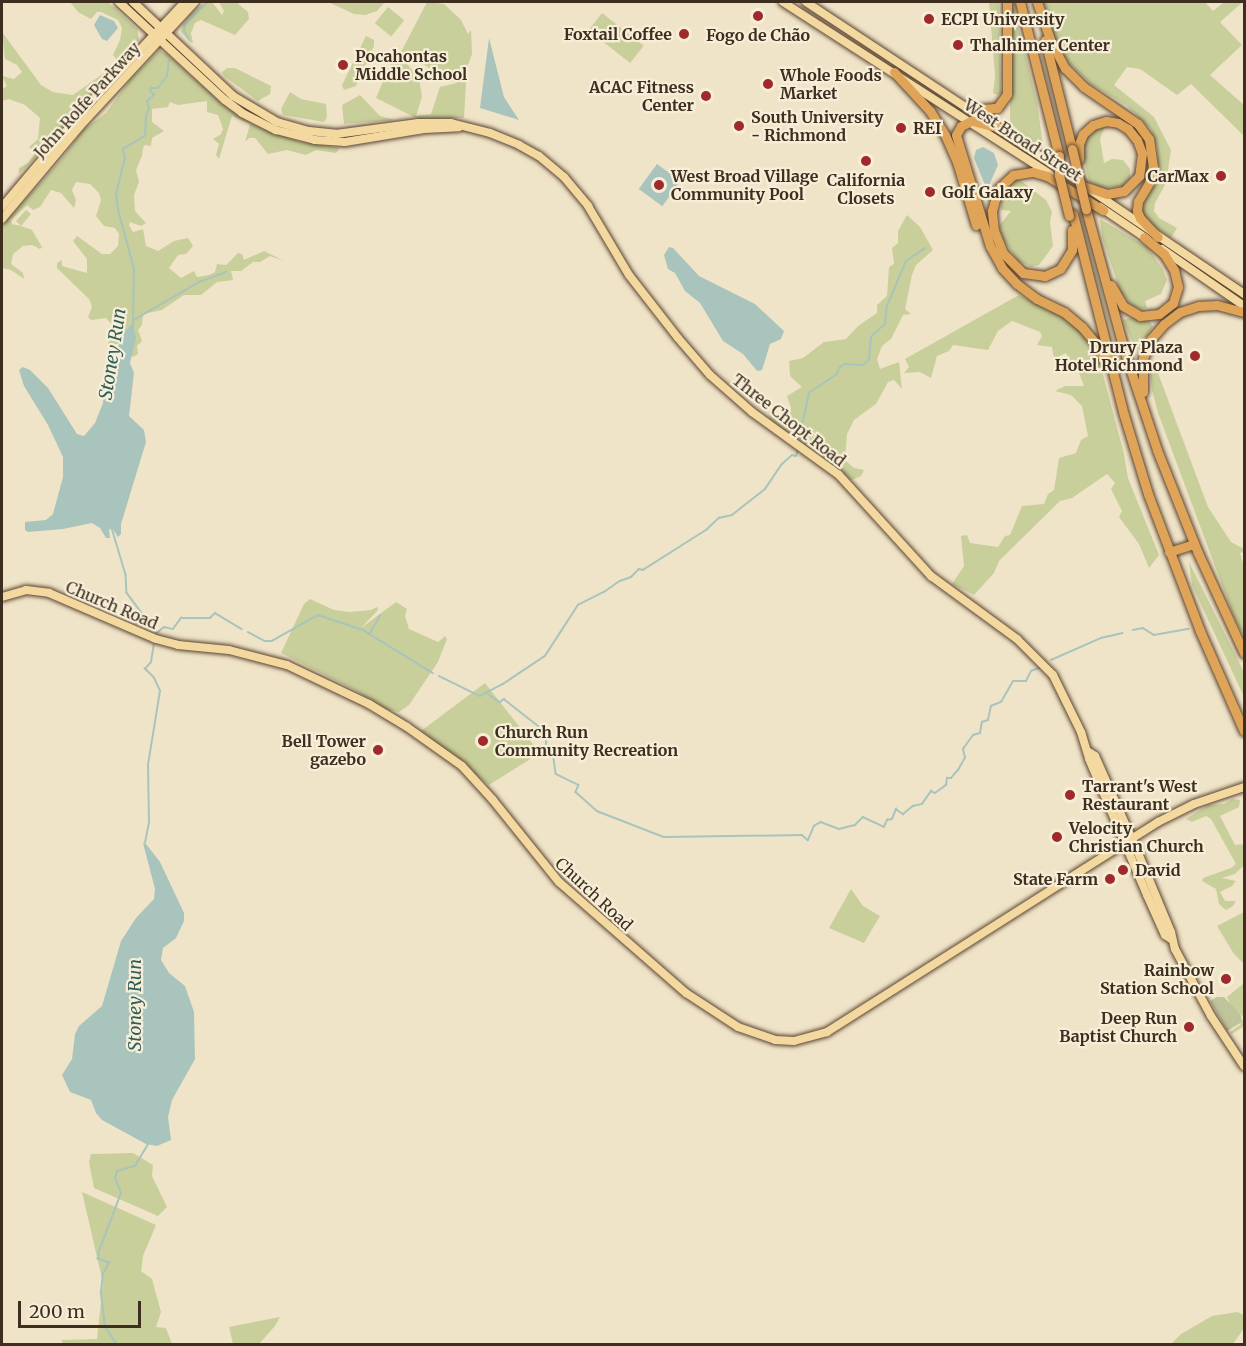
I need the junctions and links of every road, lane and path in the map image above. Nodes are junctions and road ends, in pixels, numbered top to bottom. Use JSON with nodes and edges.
{"nodes":[{"id":1,"x":119,"y":2,"type":"edge"},
{"id":2,"x":133,"y":2,"type":"edge"},
{"id":3,"x":185,"y":2,"type":"edge"},
{"id":4,"x":195,"y":2,"type":"edge"},
{"id":5,"x":783,"y":2,"type":"edge"},
{"id":6,"x":806,"y":2,"type":"edge"},
{"id":7,"x":1006,"y":2,"type":"edge"},
{"id":8,"x":1020,"y":2,"type":"edge"},
{"id":9,"x":1036,"y":2,"type":"edge"},
{"id":10,"x":163,"y":30,"type":"junction"},
{"id":11,"x":156,"y":37,"type":"junction"},
{"id":12,"x":894,"y":72,"type":"junction"},
{"id":13,"x":972,"y":110,"type":"junction"},
{"id":14,"x":969,"y":121,"type":"junction"},
{"id":15,"x":461,"y":127,"type":"junction"},
{"id":16,"x":1000,"y":128,"type":"junction"},
{"id":17,"x":1084,"y":186,"type":"junction"},
{"id":18,"x":2,"y":207,"type":"edge"},
{"id":19,"x":1086,"y":209,"type":"junction"},
{"id":20,"x":1103,"y":210,"type":"junction"},
{"id":21,"x":1071,"y":215,"type":"junction"},
{"id":22,"x":2,"y":219,"type":"edge"},
{"id":23,"x":1143,"y":237,"type":"junction"},
{"id":24,"x":1158,"y":237,"type":"junction"},
{"id":25,"x":1094,"y":240,"type":"junction"},
{"id":26,"x":1245,"y":294,"type":"edge"},
{"id":27,"x":1037,"y":299,"type":"junction"},
{"id":28,"x":1245,"y":306,"type":"edge"},
{"id":29,"x":1245,"y":312,"type":"edge"},
{"id":30,"x":1124,"y":415,"type":"junction"},
{"id":31,"x":1157,"y":450,"type":"junction"},
{"id":32,"x":1194,"y":544,"type":"junction"},
{"id":33,"x":1169,"y":552,"type":"junction"},
{"id":34,"x":2,"y":597,"type":"edge"},
{"id":35,"x":1245,"y":653,"type":"edge"},
{"id":36,"x":1245,"y":731,"type":"edge"},
{"id":37,"x":1245,"y":786,"type":"edge"},
{"id":38,"x":1129,"y":841,"type":"junction"},
{"id":39,"x":1245,"y":1066,"type":"edge"}],
"edges":[{"from":1,"to":11,"type":"main road","name":"Three Chopt Road"},
{"from":2,"to":10,"type":"main road","name":"Three Chopt Road"},
{"from":3,"to":10,"type":"main road","name":"John Rolfe Parkway"},
{"from":4,"to":10,"type":"main road","name":"John Rolfe Parkway"},
{"from":5,"to":12,"type":"main road","name":"West Broad Street"},
{"from":6,"to":13,"type":"main road","name":"West Broad Street"},
{"from":7,"to":13,"type":"highway"},
{"from":8,"to":21,"type":"highway","bridge":true},
{"from":9,"to":19,"type":"highway","bridge":true},
{"from":9,"to":24,"type":"highway"},
{"from":10,"to":11,"type":"main road","name":"John Rolfe Parkway"},
{"from":10,"to":15,"type":"main road","name":"Three Chopt Road"},
{"from":11,"to":15,"type":"main road","name":"Three Chopt Road"},
{"from":11,"to":18,"type":"main road","name":"John Rolfe Parkway"},
{"from":11,"to":22,"type":"main road","name":"John Rolfe Parkway"},
{"from":12,"to":14,"type":"main road","name":"West Broad Street"},
{"from":12,"to":27,"type":"highway"},
{"from":13,"to":16,"type":"main road","name":"West Broad Street"},
{"from":14,"to":16,"type":"highway"},
{"from":14,"to":20,"type":"main road","name":"West Broad Street"},
{"from":14,"to":27,"type":"highway"},
{"from":15,"to":38,"type":"main road","name":"Three Chopt Road"},
{"from":16,"to":17,"type":"main road","name":"West Broad Street"},
{"from":17,"to":19,"type":"highway","bridge":true},
{"from":17,"to":24,"type":"main road","name":"West Broad Street"},
{"from":19,"to":25,"type":"highway"},
{"from":20,"to":21,"type":"highway"},
{"from":20,"to":23,"type":"main road","name":"West Broad Street"},
{"from":21,"to":30,"type":"highway"},
{"from":23,"to":25,"type":"highway"},
{"from":23,"to":28,"type":"main road","name":"West Broad Street"},
{"from":24,"to":26,"type":"main road","name":"West Broad Street"},
{"from":25,"to":31,"type":"highway"},
{"from":27,"to":30,"type":"highway"},
{"from":29,"to":31,"type":"highway"},
{"from":30,"to":33,"type":"highway"},
{"from":31,"to":32,"type":"highway"},
{"from":32,"to":33,"type":"highway"},
{"from":32,"to":35,"type":"highway"},
{"from":33,"to":36,"type":"highway"},
{"from":34,"to":38,"type":"main road","name":"Church Road"},
{"from":37,"to":38,"type":"main road","name":"Church Road"},
{"from":38,"to":39,"type":"main road","name":"Three Chopt Road"}]}
